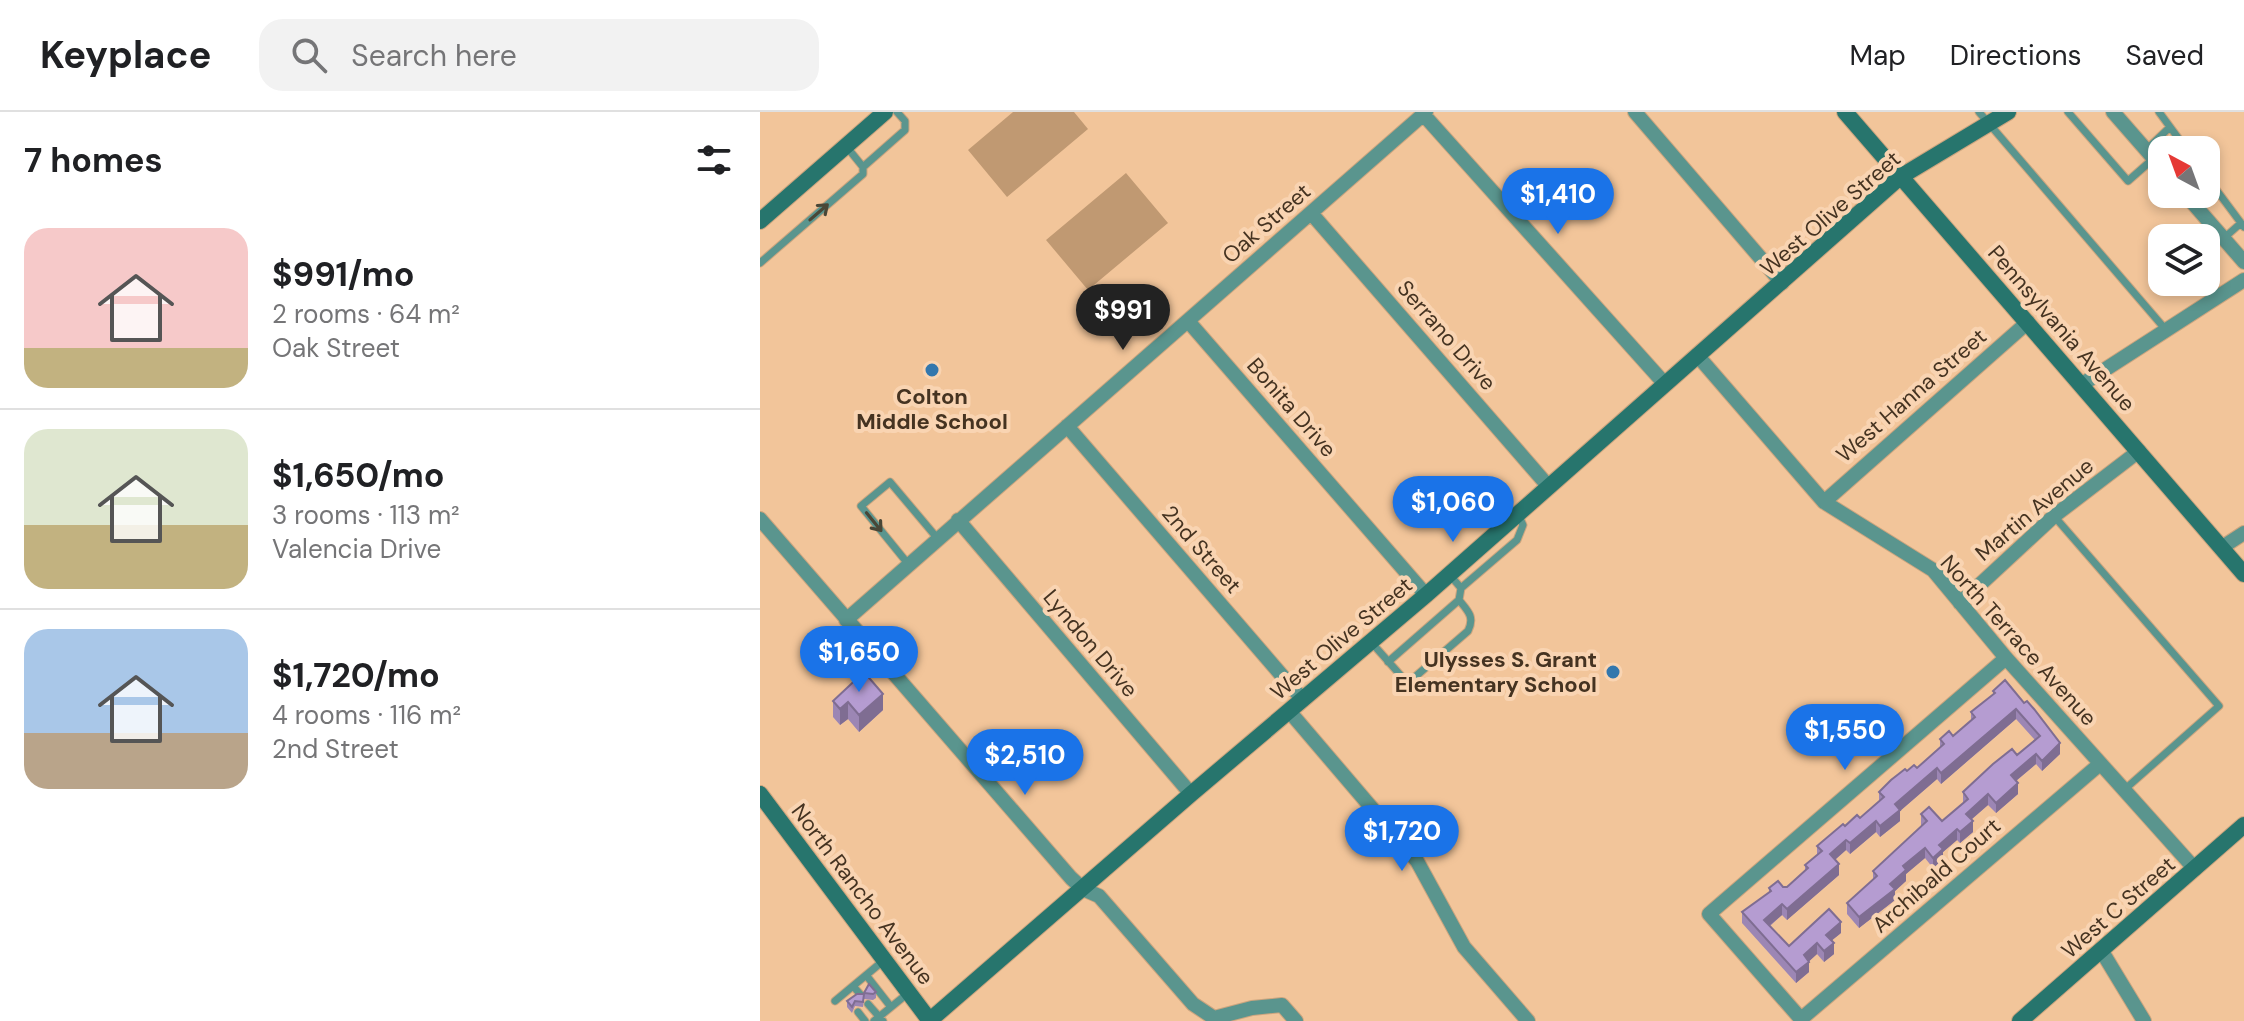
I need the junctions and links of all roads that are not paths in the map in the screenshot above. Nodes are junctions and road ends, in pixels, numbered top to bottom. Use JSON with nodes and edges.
{"nodes":[{"id":1,"x":885,"y":112,"type":"edge"},
{"id":2,"x":897,"y":112,"type":"edge"},
{"id":3,"x":1635,"y":112,"type":"edge"},
{"id":4,"x":1845,"y":112,"type":"edge"},
{"id":5,"x":2008,"y":112,"type":"edge"},
{"id":6,"x":2068,"y":112,"type":"edge"},
{"id":7,"x":2113,"y":112,"type":"edge"},
{"id":8,"x":2159,"y":112,"type":"edge"},
{"id":9,"x":1425,"y":113,"type":"edge"},
{"id":10,"x":1984,"y":118,"type":"edge"},
{"id":11,"x":2170,"y":127,"type":"junction"},
{"id":12,"x":2166,"y":136,"type":"edge"},
{"id":13,"x":2177,"y":136,"type":"edge"},
{"id":14,"x":846,"y":146,"type":"junction"},
{"id":15,"x":2148,"y":152,"type":"edge"},
{"id":16,"x":2148,"y":164,"type":"edge"},
{"id":17,"x":863,"y":167,"type":"junction"},
{"id":18,"x":1900,"y":177,"type":"junction"},
{"id":19,"x":2220,"y":195,"type":"edge"},
{"id":20,"x":2197,"y":208,"type":"edge"},
{"id":21,"x":1311,"y":213,"type":"junction"},
{"id":22,"x":760,"y":221,"type":"edge"},
{"id":23,"x":2242,"y":225,"type":"edge"},
{"id":24,"x":2224,"y":238,"type":"junction"},
{"id":25,"x":2244,"y":262,"type":"edge"},
{"id":26,"x":760,"y":263,"type":"edge"},
{"id":27,"x":2244,"y":280,"type":"edge"},
{"id":28,"x":1782,"y":283,"type":"junction"},
{"id":29,"x":1188,"y":321,"type":"junction"},
{"id":30,"x":2028,"y":322,"type":"junction"},
{"id":31,"x":2166,"y":330,"type":"junction"},
{"id":32,"x":1697,"y":355,"type":"junction"},
{"id":33,"x":1664,"y":383,"type":"junction"},
{"id":34,"x":2081,"y":385,"type":"junction"},
{"id":35,"x":1067,"y":426,"type":"junction"},
{"id":36,"x":2139,"y":451,"type":"junction"},
{"id":37,"x":1549,"y":487,"type":"junction"},
{"id":38,"x":1824,"y":502,"type":"junction"},
{"id":39,"x":1518,"y":514,"type":"junction"},
{"id":40,"x":2054,"y":516,"type":"junction"},
{"id":41,"x":760,"y":519,"type":"edge"},
{"id":42,"x":958,"y":520,"type":"junction"},
{"id":43,"x":2244,"y":533,"type":"edge"},
{"id":44,"x":938,"y":539,"type":"junction"},
{"id":45,"x":2221,"y":548,"type":"junction"},
{"id":46,"x":909,"y":565,"type":"junction"},
{"id":47,"x":1449,"y":574,"type":"junction"},
{"id":48,"x":2244,"y":574,"type":"edge"},
{"id":49,"x":1461,"y":588,"type":"junction"},
{"id":50,"x":1426,"y":595,"type":"junction"},
{"id":51,"x":1459,"y":600,"type":"junction"},
{"id":52,"x":1960,"y":603,"type":"junction"},
{"id":53,"x":846,"y":620,"type":"junction"},
{"id":54,"x":1371,"y":642,"type":"junction"},
{"id":55,"x":2006,"y":658,"type":"junction"},
{"id":56,"x":1388,"y":662,"type":"junction"},
{"id":57,"x":1303,"y":700,"type":"junction"},
{"id":58,"x":1289,"y":711,"type":"junction"},
{"id":59,"x":2100,"y":764,"type":"junction"},
{"id":60,"x":2124,"y":790,"type":"junction"},
{"id":61,"x":760,"y":794,"type":"edge"},
{"id":62,"x":1191,"y":794,"type":"junction"},
{"id":63,"x":2244,"y":825,"type":"edge"},
{"id":64,"x":2195,"y":869,"type":"junction"},
{"id":65,"x":1083,"y":889,"type":"junction"},
{"id":66,"x":2101,"y":950,"type":"junction"},
{"id":67,"x":885,"y":960,"type":"junction"},
{"id":68,"x":866,"y":975,"type":"junction"},
{"id":69,"x":853,"y":986,"type":"junction"},
{"id":70,"x":909,"y":992,"type":"junction"},
{"id":71,"x":843,"y":994,"type":"junction"},
{"id":72,"x":860,"y":994,"type":"edge"},
{"id":73,"x":835,"y":1001,"type":"dead end"},
{"id":74,"x":850,"y":1003,"type":"edge"},
{"id":75,"x":868,"y":1004,"type":"dead end"},
{"id":76,"x":891,"y":1007,"type":"junction"},
{"id":77,"x":858,"y":1012,"type":"dead end"},
{"id":78,"x":878,"y":1019,"type":"edge"},
{"id":79,"x":1801,"y":1019,"type":"edge"},
{"id":80,"x":865,"y":1021,"type":"edge"},
{"id":81,"x":930,"y":1021,"type":"edge"},
{"id":82,"x":1296,"y":1021,"type":"edge"},
{"id":83,"x":1528,"y":1021,"type":"edge"},
{"id":84,"x":2020,"y":1021,"type":"edge"},
{"id":85,"x":2144,"y":1021,"type":"edge"}],
"edges":[{"from":1,"to":14,"type":"street"},
{"from":2,"to":17,"type":"lane"},
{"from":3,"to":28,"type":"street"},
{"from":4,"to":18,"type":"street","name":"Pennsylvania Avenue"},
{"from":5,"to":10,"type":"street","name":"West Olive Street"},
{"from":6,"to":16,"type":"lane"},
{"from":7,"to":15,"type":"street"},
{"from":8,"to":11,"type":"lane"},
{"from":9,"to":21,"type":"street","name":"Oak Street"},
{"from":9,"to":33,"type":"street"},
{"from":10,"to":18,"type":"street","name":"West Olive Street"},
{"from":10,"to":31,"type":"lane"},
{"from":11,"to":12,"type":"lane"},
{"from":11,"to":13,"type":"lane"},
{"from":14,"to":17,"type":"lane"},
{"from":14,"to":22,"type":"street"},
{"from":26,"to":17,"type":"lane","one_way":true},
{"from":18,"to":28,"type":"street","name":"West Olive Street"},
{"from":18,"to":30,"type":"street","name":"Pennsylvania Avenue"},
{"from":19,"to":23,"type":"lane"},
{"from":20,"to":24,"type":"street"},
{"from":21,"to":29,"type":"street","name":"Oak Street"},
{"from":21,"to":37,"type":"street","name":"Serrano Drive"},
{"from":23,"to":24,"type":"lane"},
{"from":24,"to":25,"type":"street"},
{"from":27,"to":31,"type":"street"},
{"from":28,"to":32,"type":"street","name":"West Olive Street"},
{"from":29,"to":35,"type":"street","name":"Oak Street"},
{"from":29,"to":50,"type":"street","name":"Bonita Drive"},
{"from":30,"to":34,"type":"street","name":"Pennsylvania Avenue"},
{"from":30,"to":38,"type":"street","name":"West Hanna Street"},
{"from":31,"to":34,"type":"street"},
{"from":32,"to":33,"type":"street","name":"West Olive Street"},
{"from":32,"to":38,"type":"street","name":"North Terrace Avenue"},
{"from":33,"to":37,"type":"street","name":"West Olive Street"},
{"from":34,"to":36,"type":"street","name":"Pennsylvania Avenue"},
{"from":35,"to":42,"type":"street","name":"Oak Street"},
{"from":35,"to":57,"type":"street","name":"2nd Street"},
{"from":36,"to":40,"type":"street","name":"Martin Avenue"},
{"from":36,"to":45,"type":"street","name":"Pennsylvania Avenue"},
{"from":37,"to":39,"type":"street","name":"West Olive Street"},
{"from":38,"to":52,"type":"street","name":"North Terrace Avenue"},
{"from":39,"to":47,"type":"street","name":"West Olive Street"},
{"from":39,"to":49,"type":"lane"},
{"from":40,"to":52,"type":"street","name":"Martin Avenue"},
{"from":40,"to":60,"type":"lane"},
{"from":41,"to":53,"type":"street"},
{"from":42,"to":44,"type":"street","name":"Oak Street"},
{"from":42,"to":62,"type":"street","name":"Lyndon Drive"},
{"from":43,"to":45,"type":"street"},
{"from":44,"to":46,"type":"street","name":"Oak Street"},
{"from":44,"to":46,"type":"lane","one_way":true},
{"from":45,"to":48,"type":"street","name":"Pennsylvania Avenue"},
{"from":46,"to":53,"type":"street","name":"Oak Street"},
{"from":47,"to":49,"type":"lane"},
{"from":47,"to":50,"type":"street","name":"West Olive Street"},
{"from":49,"to":51,"type":"lane"},
{"from":50,"to":54,"type":"street","name":"West Olive Street"},
{"from":51,"to":56,"type":"lane"},
{"from":51,"to":56,"type":"lane"},
{"from":52,"to":55,"type":"street","name":"North Terrace Avenue"},
{"from":53,"to":65,"type":"street"},
{"from":54,"to":56,"type":"lane"},
{"from":54,"to":57,"type":"street","name":"West Olive Street"},
{"from":55,"to":59,"type":"street","name":"North Terrace Avenue"},
{"from":55,"to":79,"type":"street"},
{"from":57,"to":58,"type":"street","name":"West Olive Street"},
{"from":58,"to":62,"type":"street","name":"West Olive Street"},
{"from":58,"to":83,"type":"street"},
{"from":59,"to":60,"type":"street","name":"North Terrace Avenue"},
{"from":59,"to":79,"type":"street","name":"Archibald Court"},
{"from":60,"to":64,"type":"street","name":"North Terrace Avenue"},
{"from":61,"to":67,"type":"street","name":"North Rancho Avenue"},
{"from":62,"to":65,"type":"street","name":"West Olive Street"},
{"from":63,"to":64,"type":"street","name":"West C Street"},
{"from":64,"to":66,"type":"street","name":"West C Street"},
{"from":65,"to":81,"type":"street","name":"West Olive Street"},
{"from":65,"to":82,"type":"street"},
{"from":66,"to":84,"type":"street","name":"West C Street"},
{"from":66,"to":85,"type":"street"},
{"from":67,"to":68,"type":"lane"},
{"from":67,"to":70,"type":"street","name":"North Rancho Avenue"},
{"from":68,"to":69,"type":"lane"},
{"from":68,"to":76,"type":"lane"},
{"from":69,"to":71,"type":"lane"},
{"from":69,"to":72,"type":"lane"},
{"from":70,"to":76,"type":"lane"},
{"from":70,"to":81,"type":"street","name":"North Rancho Avenue"},
{"from":71,"to":73,"type":"lane"},
{"from":71,"to":74,"type":"lane"},
{"from":75,"to":78,"type":"lane"},
{"from":76,"to":78,"type":"lane"},
{"from":77,"to":80,"type":"lane"}]}
